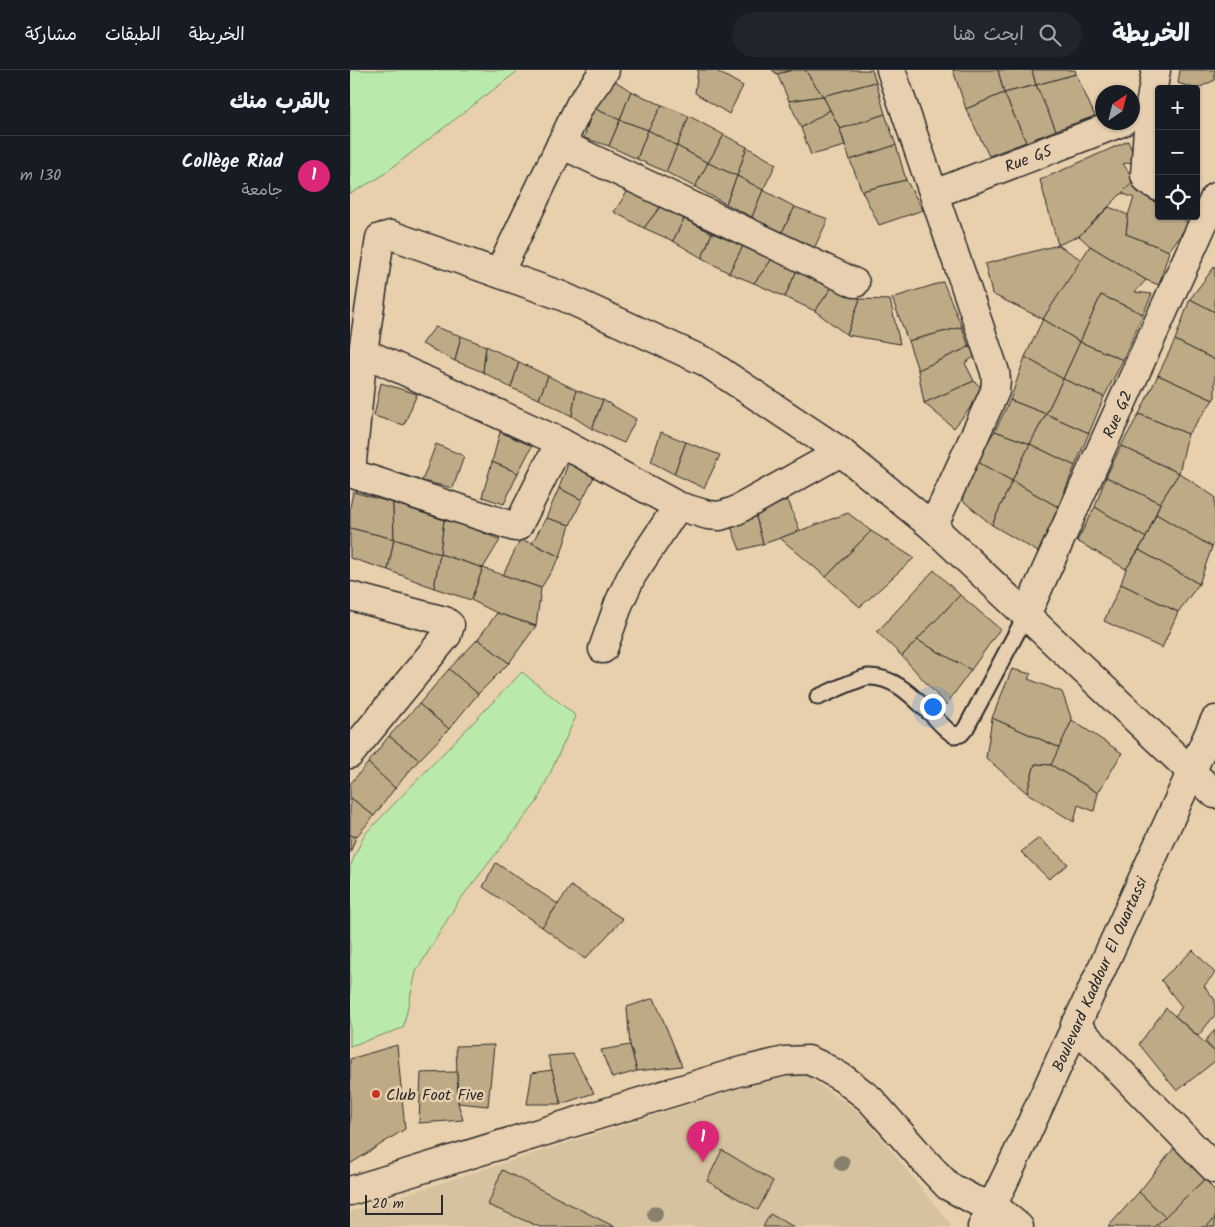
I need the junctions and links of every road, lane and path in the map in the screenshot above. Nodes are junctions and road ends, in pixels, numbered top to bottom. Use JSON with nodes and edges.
{"nodes":[{"id":1,"x":605,"y":70,"type":"edge"},
{"id":2,"x":891,"y":70,"type":"edge"},
{"id":3,"x":1156,"y":70,"type":"edge"},
{"id":4,"x":1141,"y":115,"type":"edge"},
{"id":5,"x":1101,"y":130,"type":"edge"},
{"id":6,"x":561,"y":144,"type":"junction"},
{"id":7,"x":1153,"y":183,"type":"edge"},
{"id":8,"x":934,"y":194,"type":"junction"},
{"id":9,"x":1208,"y":208,"type":"edge"},
{"id":10,"x":499,"y":273,"type":"junction"},
{"id":11,"x":855,"y":283,"type":"dead end"},
{"id":12,"x":364,"y":352,"type":"junction"},
{"id":13,"x":560,"y":442,"type":"junction"},
{"id":14,"x":841,"y":452,"type":"junction"},
{"id":15,"x":678,"y":506,"type":"junction"},
{"id":16,"x":932,"y":527,"type":"junction"},
{"id":17,"x":350,"y":596,"type":"edge"},
{"id":18,"x":1026,"y":616,"type":"junction"},
{"id":19,"x":603,"y":649,"type":"dead end"},
{"id":20,"x":818,"y":697,"type":"dead end"},
{"id":21,"x":1215,"y":720,"type":"edge"},
{"id":22,"x":350,"y":754,"type":"edge"},
{"id":23,"x":1191,"y":771,"type":"junction"},
{"id":24,"x":1215,"y":794,"type":"edge"},
{"id":25,"x":1075,"y":1025,"type":"junction"},
{"id":26,"x":1215,"y":1169,"type":"edge"},
{"id":27,"x":350,"y":1191,"type":"edge"},
{"id":28,"x":988,"y":1216,"type":"edge"},
{"id":29,"x":1019,"y":1227,"type":"edge"}],
"edges":[{"from":1,"to":6,"type":"street"},
{"from":2,"to":8,"type":"street"},
{"from":3,"to":4,"type":"street"},
{"from":4,"to":7,"type":"street"},
{"from":5,"to":8,"type":"street","name":"Rue G5"},
{"from":6,"to":10,"type":"street"},
{"from":6,"to":11,"type":"street"},
{"from":8,"to":16,"type":"street"},
{"from":9,"to":18,"type":"street","name":"Rue G2"},
{"from":10,"to":12,"type":"street"},
{"from":10,"to":14,"type":"street"},
{"from":12,"to":13,"type":"street"},
{"from":12,"to":13,"type":"street"},
{"from":13,"to":15,"type":"street"},
{"from":14,"to":15,"type":"street"},
{"from":14,"to":16,"type":"street"},
{"from":15,"to":19,"type":"street"},
{"from":16,"to":18,"type":"street"},
{"from":17,"to":22,"type":"street"},
{"from":18,"to":20,"type":"lane"},
{"from":18,"to":23,"type":"street"},
{"from":21,"to":23,"type":"street","name":"Boulevard Kaddour El Ouartassi"},
{"from":23,"to":24,"type":"street"},
{"from":23,"to":25,"type":"street","name":"Boulevard Kaddour El Ouartassi"},
{"from":25,"to":26,"type":"street"},
{"from":25,"to":28,"type":"street","name":"Boulevard Kaddour El Ouartassi"},
{"from":27,"to":28,"type":"street"},
{"from":28,"to":29,"type":"street"}]}
